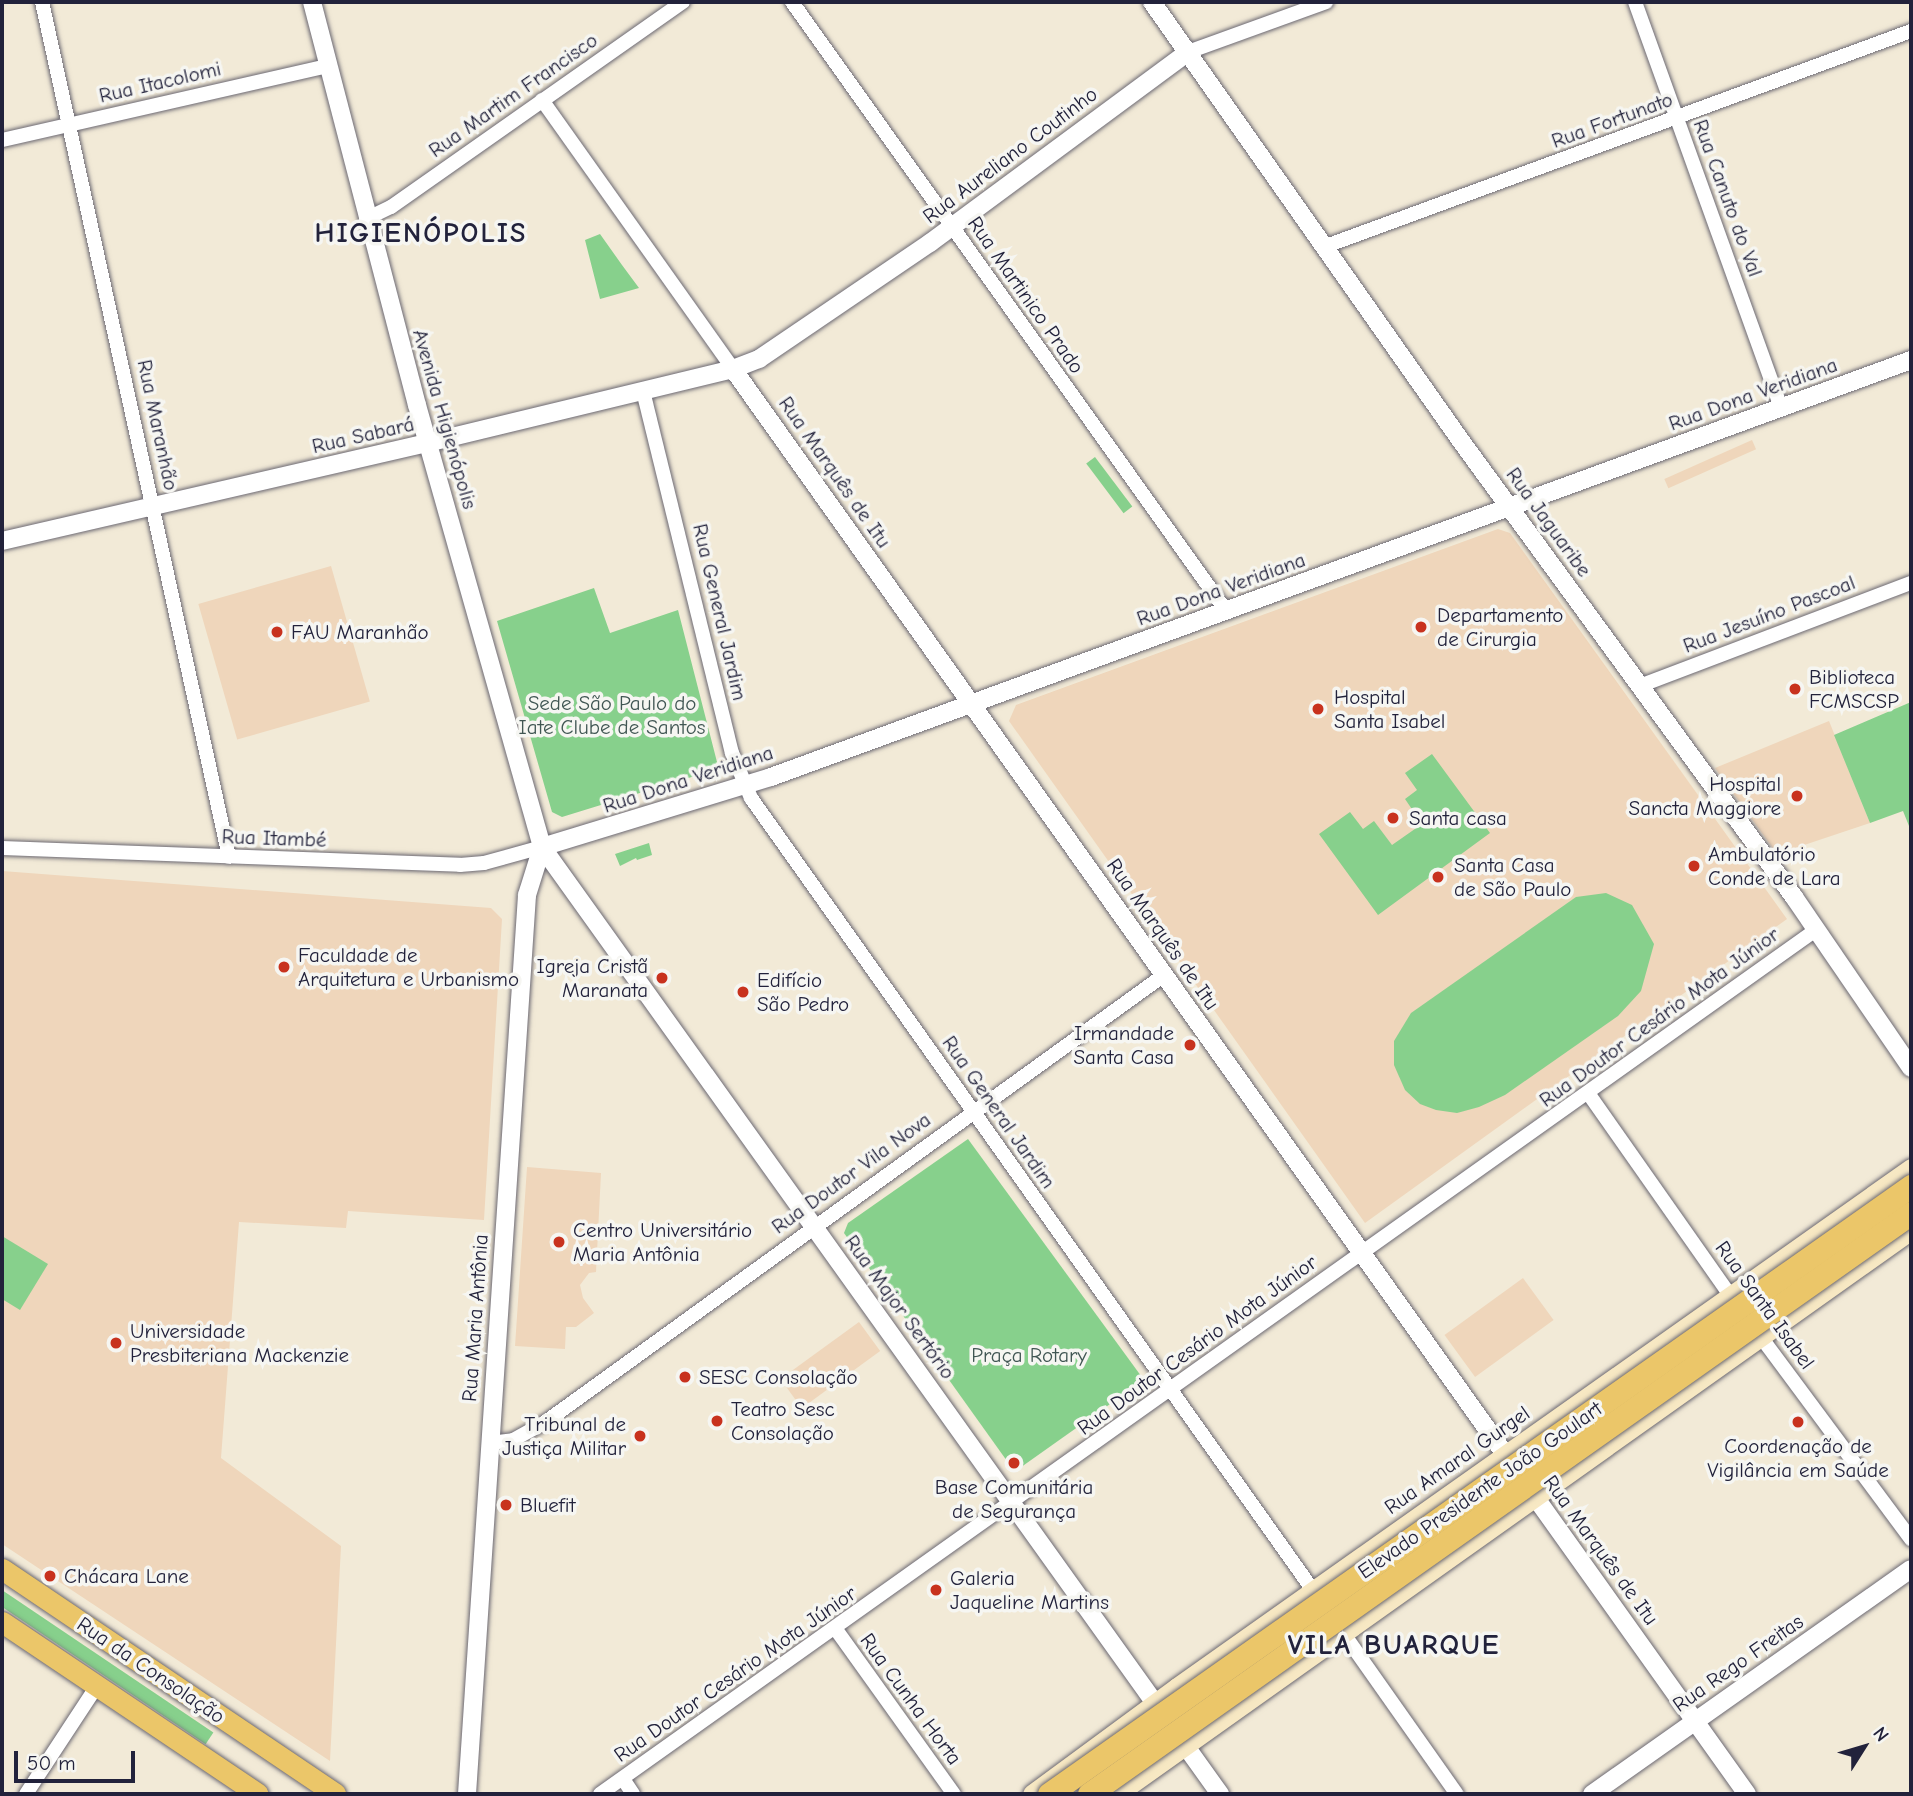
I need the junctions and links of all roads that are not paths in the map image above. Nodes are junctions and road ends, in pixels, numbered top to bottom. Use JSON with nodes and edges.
{"nodes":[{"id":1,"x":42,"y":2,"type":"edge"},
{"id":2,"x":312,"y":2,"type":"edge"},
{"id":3,"x":682,"y":2,"type":"edge"},
{"id":4,"x":792,"y":2,"type":"edge"},
{"id":5,"x":1152,"y":2,"type":"edge"},
{"id":6,"x":1326,"y":2,"type":"edge"},
{"id":7,"x":1635,"y":2,"type":"edge"},
{"id":8,"x":1911,"y":30,"type":"edge"},
{"id":9,"x":1188,"y":52,"type":"junction"},
{"id":10,"x":327,"y":66,"type":"junction"},
{"id":11,"x":542,"y":100,"type":"junction"},
{"id":12,"x":1678,"y":118,"type":"junction"},
{"id":13,"x":70,"y":124,"type":"junction"},
{"id":14,"x":2,"y":139,"type":"edge"},
{"id":15,"x":366,"y":219,"type":"junction"},
{"id":16,"x":952,"y":227,"type":"junction"},
{"id":17,"x":1326,"y":246,"type":"junction"},
{"id":18,"x":1911,"y":360,"type":"edge"},
{"id":19,"x":733,"y":369,"type":"junction"},
{"id":20,"x":643,"y":390,"type":"junction"},
{"id":21,"x":1781,"y":408,"type":"junction"},
{"id":22,"x":427,"y":443,"type":"junction"},
{"id":23,"x":155,"y":508,"type":"junction"},
{"id":24,"x":1510,"y":508,"type":"junction"},
{"id":25,"x":2,"y":541,"type":"edge"},
{"id":26,"x":1911,"y":583,"type":"edge"},
{"id":27,"x":1227,"y":612,"type":"junction"},
{"id":28,"x":1642,"y":685,"type":"junction"},
{"id":29,"x":971,"y":705,"type":"junction"},
{"id":30,"x":745,"y":786,"type":"junction"},
{"id":31,"x":542,"y":847,"type":"junction"},
{"id":32,"x":2,"y":848,"type":"edge"},
{"id":33,"x":229,"y":857,"type":"junction"},
{"id":34,"x":564,"y":878,"type":"junction"},
{"id":35,"x":529,"y":884,"type":"junction"},
{"id":36,"x":1817,"y":929,"type":"junction"},
{"id":37,"x":1164,"y":975,"type":"junction"},
{"id":38,"x":1911,"y":1068,"type":"edge"},
{"id":39,"x":1588,"y":1093,"type":"junction"},
{"id":40,"x":973,"y":1111,"type":"junction"},
{"id":41,"x":1911,"y":1168,"type":"edge"},
{"id":42,"x":1911,"y":1186,"type":"edge"},
{"id":43,"x":1911,"y":1213,"type":"edge"},
{"id":44,"x":814,"y":1226,"type":"junction"},
{"id":45,"x":1911,"y":1230,"type":"edge"},
{"id":46,"x":1362,"y":1253,"type":"junction"},
{"id":47,"x":1730,"y":1294,"type":"junction"},
{"id":48,"x":1760,"y":1337,"type":"junction"},
{"id":49,"x":1170,"y":1389,"type":"junction"},
{"id":50,"x":491,"y":1443,"type":"junction"},
{"id":51,"x":1505,"y":1454,"type":"junction"},
{"id":52,"x":1535,"y":1497,"type":"junction"},
{"id":53,"x":1012,"y":1503,"type":"junction"},
{"id":54,"x":1911,"y":1539,"type":"edge"},
{"id":55,"x":2,"y":1569,"type":"edge"},
{"id":56,"x":1911,"y":1569,"type":"edge"},
{"id":57,"x":1313,"y":1591,"type":"junction"},
{"id":58,"x":2,"y":1622,"type":"edge"},
{"id":59,"x":835,"y":1628,"type":"junction"},
{"id":60,"x":1343,"y":1633,"type":"junction"},
{"id":61,"x":97,"y":1686,"type":"junction"},
{"id":62,"x":1155,"y":1703,"type":"junction"},
{"id":63,"x":1695,"y":1721,"type":"junction"},
{"id":64,"x":1185,"y":1745,"type":"junction"},
{"id":65,"x":623,"y":1779,"type":"junction"},
{"id":66,"x":26,"y":1794,"type":"edge"},
{"id":67,"x":258,"y":1794,"type":"edge"},
{"id":68,"x":334,"y":1794,"type":"edge"},
{"id":69,"x":467,"y":1794,"type":"edge"},
{"id":70,"x":600,"y":1794,"type":"edge"},
{"id":71,"x":633,"y":1794,"type":"edge"},
{"id":72,"x":954,"y":1794,"type":"edge"},
{"id":73,"x":1032,"y":1794,"type":"edge"},
{"id":74,"x":1049,"y":1794,"type":"edge"},
{"id":75,"x":1089,"y":1794,"type":"edge"},
{"id":76,"x":1116,"y":1794,"type":"edge"},
{"id":77,"x":1220,"y":1794,"type":"edge"},
{"id":78,"x":1457,"y":1794,"type":"edge"},
{"id":79,"x":1592,"y":1794,"type":"edge"},
{"id":80,"x":1747,"y":1794,"type":"edge"}],
"edges":[{"from":1,"to":13,"type":"street","name":"Rua Maranhão"},
{"from":2,"to":10,"type":"street","name":"Avenida Higienópolis"},
{"from":3,"to":11,"type":"street","name":"Rua Martim Francisco"},
{"from":4,"to":16,"type":"street","name":"Rua Martinico Prado"},
{"from":5,"to":9,"type":"street","name":"Rua Jaguaribe"},
{"from":6,"to":9,"type":"street","name":"Rua Aureliano Coutinho"},
{"from":7,"to":12,"type":"street","name":"Rua Canuto do Val"},
{"from":8,"to":12,"type":"street","name":"Rua Fortunato"},
{"from":9,"to":16,"type":"street","name":"Rua Aureliano Coutinho"},
{"from":9,"to":17,"type":"street","name":"Rua Jaguaribe"},
{"from":10,"to":13,"type":"street","name":"Rua Itacolomi"},
{"from":10,"to":15,"type":"street","name":"Avenida Higienópolis"},
{"from":11,"to":15,"type":"street","name":"Rua Martim Francisco"},
{"from":11,"to":19,"type":"street","name":"Rua Marquês de Itu"},
{"from":12,"to":17,"type":"street","name":"Rua Fortunato"},
{"from":12,"to":21,"type":"street","name":"Rua Canuto do Val"},
{"from":13,"to":14,"type":"street","name":"Rua Itacolomi"},
{"from":13,"to":23,"type":"street","name":"Rua Maranhão"},
{"from":15,"to":22,"type":"street","name":"Avenida Higienópolis"},
{"from":16,"to":19,"type":"street","name":"Rua Aureliano Coutinho"},
{"from":16,"to":27,"type":"street","name":"Rua Martinico Prado"},
{"from":17,"to":24,"type":"street","name":"Rua Jaguaribe"},
{"from":18,"to":21,"type":"street","name":"Rua Dona Veridiana"},
{"from":19,"to":20,"type":"street","name":"Rua Sabará"},
{"from":19,"to":29,"type":"street","name":"Rua Marquês de Itu"},
{"from":20,"to":22,"type":"street","name":"Rua Sabará"},
{"from":20,"to":30,"type":"street","name":"Rua General Jardim"},
{"from":21,"to":24,"type":"street","name":"Rua Dona Veridiana"},
{"from":22,"to":23,"type":"street","name":"Rua Sabará"},
{"from":22,"to":31,"type":"street","name":"Avenida Higienópolis"},
{"from":23,"to":25,"type":"street","name":"Rua Sabará"},
{"from":23,"to":33,"type":"street","name":"Rua Maranhão"},
{"from":24,"to":27,"type":"street","name":"Rua Dona Veridiana"},
{"from":24,"to":28,"type":"street","name":"Rua Jaguaribe"},
{"from":26,"to":28,"type":"street","name":"Rua Jesuíno Pascoal"},
{"from":27,"to":29,"type":"street","name":"Rua Dona Veridiana"},
{"from":28,"to":36,"type":"street","name":"Rua Jaguaribe"},
{"from":29,"to":30,"type":"street","name":"Rua Dona Veridiana"},
{"from":29,"to":37,"type":"street","name":"Rua Marquês de Itu"},
{"from":30,"to":31,"type":"street","name":"Rua Dona Veridiana"},
{"from":30,"to":40,"type":"street","name":"Rua General Jardim"},
{"from":31,"to":33,"type":"street","name":"Rua Itambé"},
{"from":31,"to":34,"type":"street","name":"Rua Major Sertório"},
{"from":31,"to":35,"type":"street","name":"Rua Maria Antônia"},
{"from":32,"to":33,"type":"street","name":"Rua Itambé"},
{"from":34,"to":35,"type":"street"},
{"from":34,"to":44,"type":"street","name":"Rua Major Sertório"},
{"from":35,"to":50,"type":"street","name":"Rua Maria Antônia"},
{"from":36,"to":38,"type":"street","name":"Rua Jaguaribe"},
{"from":36,"to":39,"type":"street","name":"Rua Doutor Cesário Mota Júnior"},
{"from":37,"to":40,"type":"street","name":"Rua Doutor Vila Nova"},
{"from":37,"to":46,"type":"street","name":"Rua Marquês de Itu"},
{"from":39,"to":46,"type":"street","name":"Rua Doutor Cesário Mota Júnior"},
{"from":39,"to":47,"type":"street","name":"Rua Santa Isabel"},
{"from":40,"to":44,"type":"street","name":"Rua Doutor Vila Nova"},
{"from":40,"to":49,"type":"street","name":"Rua General Jardim"},
{"from":41,"to":47,"type":"main road","name":"Rua Amaral Gurgel"},
{"from":42,"to":74,"type":"highway","name":"Elevado Presidente João Goulart","bridge":true},
{"from":43,"to":75,"type":"highway","name":"Elevado Presidente João Goulart","bridge":true},
{"from":44,"to":50,"type":"street","name":"Rua Doutor Vila Nova"},
{"from":44,"to":53,"type":"street","name":"Rua Major Sertório"},
{"from":45,"to":48,"type":"main road"},
{"from":46,"to":49,"type":"street","name":"Rua Doutor Cesário Mota Júnior"},
{"from":46,"to":51,"type":"street","name":"Rua Marquês de Itu"},
{"from":47,"to":48,"type":"street","name":"Rua Santa Isabel"},
{"from":47,"to":51,"type":"main road","name":"Rua Amaral Gurgel"},
{"from":48,"to":52,"type":"main road"},
{"from":48,"to":54,"type":"street","name":"Rua Santa Isabel"},
{"from":49,"to":53,"type":"street","name":"Rua Doutor Cesário Mota Júnior"},
{"from":49,"to":57,"type":"street","name":"Rua General Jardim"},
{"from":50,"to":69,"type":"street","name":"Rua Maria Antônia"},
{"from":51,"to":52,"type":"street","name":"Rua Marquês de Itu"},
{"from":51,"to":57,"type":"main road","name":"Rua Amaral Gurgel"},
{"from":52,"to":60,"type":"main road"},
{"from":52,"to":63,"type":"street","name":"Rua Marquês de Itu"},
{"from":53,"to":59,"type":"street","name":"Rua Doutor Cesário Mota Júnior"},
{"from":53,"to":62,"type":"street","name":"Rua Major Sertório"},
{"from":55,"to":68,"type":"main road","name":"Rua da Consolação"},
{"from":56,"to":63,"type":"street","name":"Rua Rego Freitas"},
{"from":57,"to":60,"type":"street","name":"Rua General Jardim"},
{"from":57,"to":62,"type":"main road","name":"Rua Amaral Gurgel"},
{"from":58,"to":61,"type":"main road","name":"Rua da Consolação"},
{"from":59,"to":65,"type":"street","name":"Rua Doutor Cesário Mota Júnior"},
{"from":59,"to":72,"type":"street","name":"Rua Cunha Horta"},
{"from":60,"to":64,"type":"main road"},
{"from":60,"to":78,"type":"street","name":"Rua General Jardim"},
{"from":61,"to":66,"type":"street"},
{"from":61,"to":67,"type":"main road","name":"Rua da Consolação"},
{"from":62,"to":64,"type":"street","name":"Rua Major Sertório"},
{"from":62,"to":73,"type":"main road","name":"Rua Amaral Gurgel"},
{"from":63,"to":79,"type":"street","name":"Rua Rego Freitas"},
{"from":63,"to":80,"type":"street","name":"Rua Marquês de Itu"},
{"from":64,"to":76,"type":"main road"},
{"from":64,"to":77,"type":"street","name":"Rua Major Sertório"},
{"from":65,"to":70,"type":"street","name":"Rua Doutor Cesário Mota Júnior"},
{"from":65,"to":71,"type":"street"}]}
